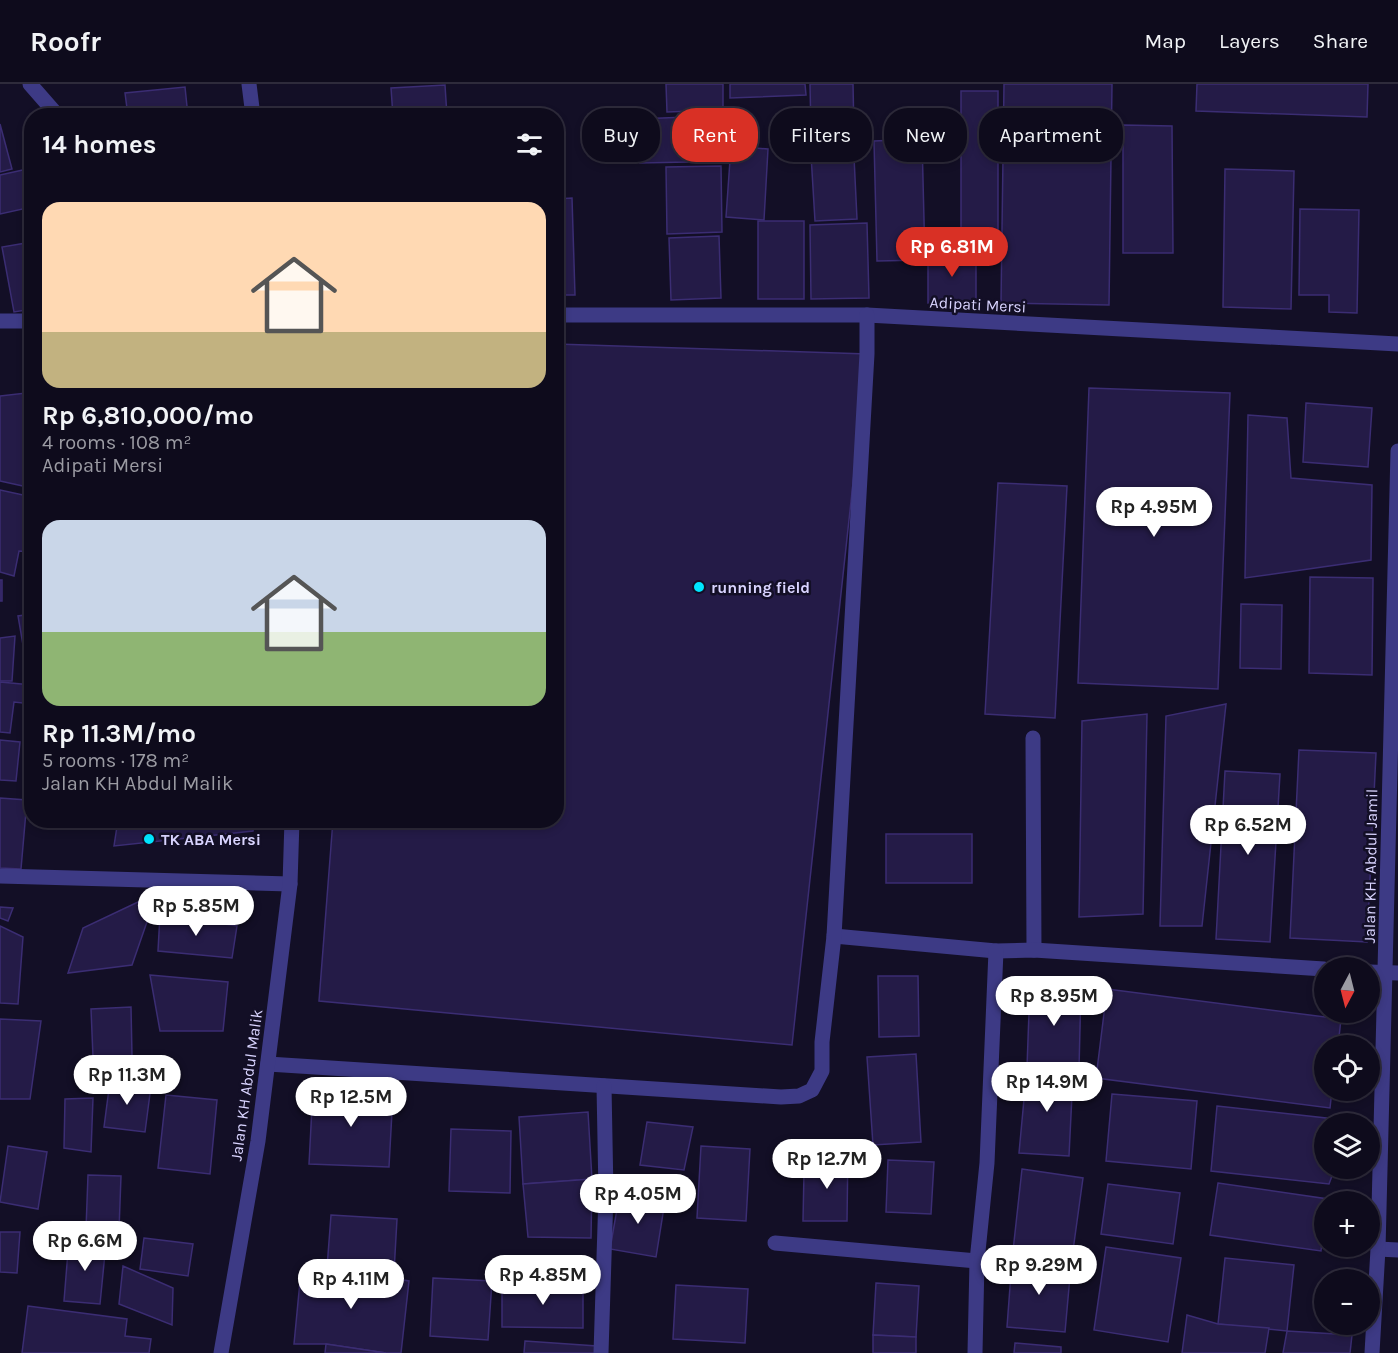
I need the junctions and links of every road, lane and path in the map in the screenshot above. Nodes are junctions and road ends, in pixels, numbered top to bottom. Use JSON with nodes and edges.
{"nodes":[{"id":1,"x":30,"y":84,"type":"edge"},
{"id":2,"x":249,"y":84,"type":"edge"},
{"id":3,"x":51,"y":108,"type":"edge"},
{"id":4,"x":252,"y":108,"type":"edge"},
{"id":5,"x":564,"y":315,"type":"edge"},
{"id":6,"x":867,"y":315,"type":"junction"},
{"id":7,"x":0,"y":321,"type":"edge"},
{"id":8,"x":24,"y":321,"type":"edge"},
{"id":9,"x":1398,"y":344,"type":"edge"},
{"id":10,"x":1398,"y":451,"type":"edge"},
{"id":11,"x":1033,"y":738,"type":"dead end"},
{"id":12,"x":292,"y":828,"type":"edge"},
{"id":13,"x":0,"y":876,"type":"edge"},
{"id":14,"x":290,"y":884,"type":"junction"},
{"id":15,"x":834,"y":936,"type":"junction"},
{"id":16,"x":1034,"y":950,"type":"junction"},
{"id":17,"x":996,"y":951,"type":"junction"},
{"id":18,"x":1314,"y":968,"type":"edge"},
{"id":19,"x":1392,"y":973,"type":"edge"},
{"id":20,"x":268,"y":1064,"type":"junction"},
{"id":21,"x":604,"y":1086,"type":"junction"},
{"id":22,"x":1380,"y":1210,"type":"edge"},
{"id":23,"x":775,"y":1243,"type":"dead end"},
{"id":24,"x":1380,"y":1249,"type":"edge"},
{"id":25,"x":1398,"y":1250,"type":"edge"},
{"id":26,"x":1378,"y":1257,"type":"edge"},
{"id":27,"x":977,"y":1261,"type":"junction"},
{"id":28,"x":220,"y":1353,"type":"edge"},
{"id":29,"x":601,"y":1353,"type":"edge"},
{"id":30,"x":975,"y":1353,"type":"edge"},
{"id":31,"x":1372,"y":1353,"type":"edge"}],
"edges":[{"from":1,"to":3,"type":"street"},
{"from":2,"to":4,"type":"street"},
{"from":5,"to":6,"type":"street","name":"Adipati Mersi"},
{"from":6,"to":9,"type":"street","name":"Adipati Mersi"},
{"from":6,"to":15,"type":"street"},
{"from":7,"to":8,"type":"street"},
{"from":10,"to":19,"type":"street","name":"Jalan KH. Abdul Jamil"},
{"from":11,"to":16,"type":"street"},
{"from":12,"to":14,"type":"street","name":"Jalan KH Abdul Malik"},
{"from":13,"to":14,"type":"street"},
{"from":14,"to":20,"type":"street","name":"Jalan KH Abdul Malik"},
{"from":15,"to":17,"type":"street"},
{"from":15,"to":21,"type":"street"},
{"from":16,"to":17,"type":"street"},
{"from":16,"to":18,"type":"street"},
{"from":17,"to":27,"type":"street"},
{"from":19,"to":22,"type":"street","name":"Jalan KH. Abdul Jamil"},
{"from":20,"to":21,"type":"street"},
{"from":20,"to":28,"type":"street","name":"Jalan KH Abdul Malik"},
{"from":21,"to":29,"type":"street"},
{"from":23,"to":27,"type":"street"},
{"from":24,"to":25,"type":"street"},
{"from":26,"to":31,"type":"street","name":"Jalan KH. Abdul Jamil"},
{"from":27,"to":30,"type":"street"}]}
